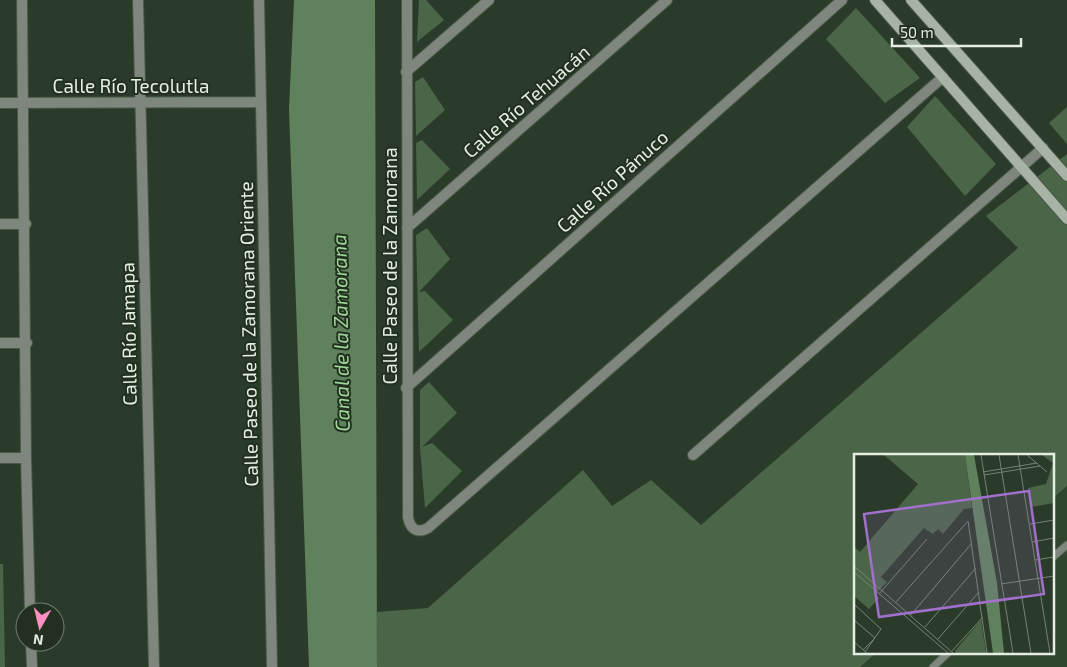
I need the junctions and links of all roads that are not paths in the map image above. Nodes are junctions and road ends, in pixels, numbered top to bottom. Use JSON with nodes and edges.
{"nodes":[{"id":1,"x":22,"y":0,"type":"edge"},
{"id":2,"x":138,"y":0,"type":"edge"},
{"id":3,"x":259,"y":0,"type":"edge"},
{"id":4,"x":407,"y":0,"type":"edge"},
{"id":5,"x":489,"y":0,"type":"edge"},
{"id":6,"x":667,"y":0,"type":"edge"},
{"id":7,"x":842,"y":0,"type":"edge"},
{"id":8,"x":875,"y":0,"type":"edge"},
{"id":9,"x":911,"y":0,"type":"edge"},
{"id":10,"x":406,"y":72,"type":"junction"},
{"id":11,"x":944,"y":77,"type":"junction"},
{"id":12,"x":140,"y":102,"type":"junction"},
{"id":13,"x":261,"y":102,"type":"junction"},
{"id":14,"x":0,"y":103,"type":"edge"},
{"id":15,"x":24,"y":103,"type":"junction"},
{"id":16,"x":1043,"y":148,"type":"junction"},
{"id":17,"x":1021,"y":167,"type":"junction"},
{"id":18,"x":1067,"y":176,"type":"edge"},
{"id":19,"x":1067,"y":218,"type":"edge"},
{"id":20,"x":0,"y":224,"type":"edge"},
{"id":21,"x":26,"y":224,"type":"junction"},
{"id":22,"x":408,"y":228,"type":"junction"},
{"id":23,"x":0,"y":343,"type":"edge"},
{"id":24,"x":26,"y":343,"type":"junction"},
{"id":25,"x":406,"y":388,"type":"junction"},
{"id":26,"x":694,"y":455,"type":"dead end"},
{"id":27,"x":0,"y":458,"type":"edge"},
{"id":28,"x":26,"y":458,"type":"junction"},
{"id":29,"x":1067,"y":545,"type":"edge"},
{"id":30,"x":1054,"y":557,"type":"edge"},
{"id":31,"x":30,"y":602,"type":"edge"},
{"id":32,"x":31,"y":652,"type":"edge"},
{"id":33,"x":947,"y":654,"type":"edge"},
{"id":34,"x":32,"y":667,"type":"edge"},
{"id":35,"x":154,"y":667,"type":"edge"},
{"id":36,"x":272,"y":667,"type":"edge"},
{"id":37,"x":933,"y":667,"type":"edge"}],
"edges":[{"from":1,"to":15,"type":"street"},
{"from":2,"to":12,"type":"street","name":"Calle Río Jamapa"},
{"from":3,"to":13,"type":"street","name":"Calle Paseo de la Zamorana Oriente"},
{"from":4,"to":10,"type":"street","name":"Calle Paseo de la Zamorana"},
{"from":5,"to":10,"type":"street"},
{"from":6,"to":22,"type":"street","name":"Calle Río Tehuacán"},
{"from":7,"to":25,"type":"street","name":"Calle Río Pánuco"},
{"from":8,"to":11,"type":"street"},
{"from":9,"to":16,"type":"street"},
{"from":10,"to":22,"type":"street","name":"Calle Paseo de la Zamorana"},
{"from":11,"to":17,"type":"street"},
{"from":11,"to":25,"type":"street","name":"Calle Paseo de la Zamorana"},
{"from":12,"to":13,"type":"street","name":"Calle Río Tecolutla"},
{"from":12,"to":15,"type":"street","name":"Calle Río Tecolutla"},
{"from":12,"to":35,"type":"street","name":"Calle Río Jamapa"},
{"from":13,"to":36,"type":"street","name":"Calle Paseo de la Zamorana Oriente"},
{"from":14,"to":15,"type":"street","name":"Calle Río Tecolutla"},
{"from":15,"to":21,"type":"street"},
{"from":16,"to":17,"type":"street"},
{"from":16,"to":18,"type":"street"},
{"from":17,"to":19,"type":"street"},
{"from":17,"to":26,"type":"street"},
{"from":20,"to":21,"type":"street"},
{"from":21,"to":24,"type":"street"},
{"from":22,"to":25,"type":"street","name":"Calle Paseo de la Zamorana"},
{"from":23,"to":24,"type":"street"},
{"from":24,"to":28,"type":"street"},
{"from":27,"to":28,"type":"street"},
{"from":28,"to":31,"type":"street"},
{"from":29,"to":30,"type":"lane"},
{"from":32,"to":34,"type":"street"},
{"from":33,"to":37,"type":"lane"}]}
